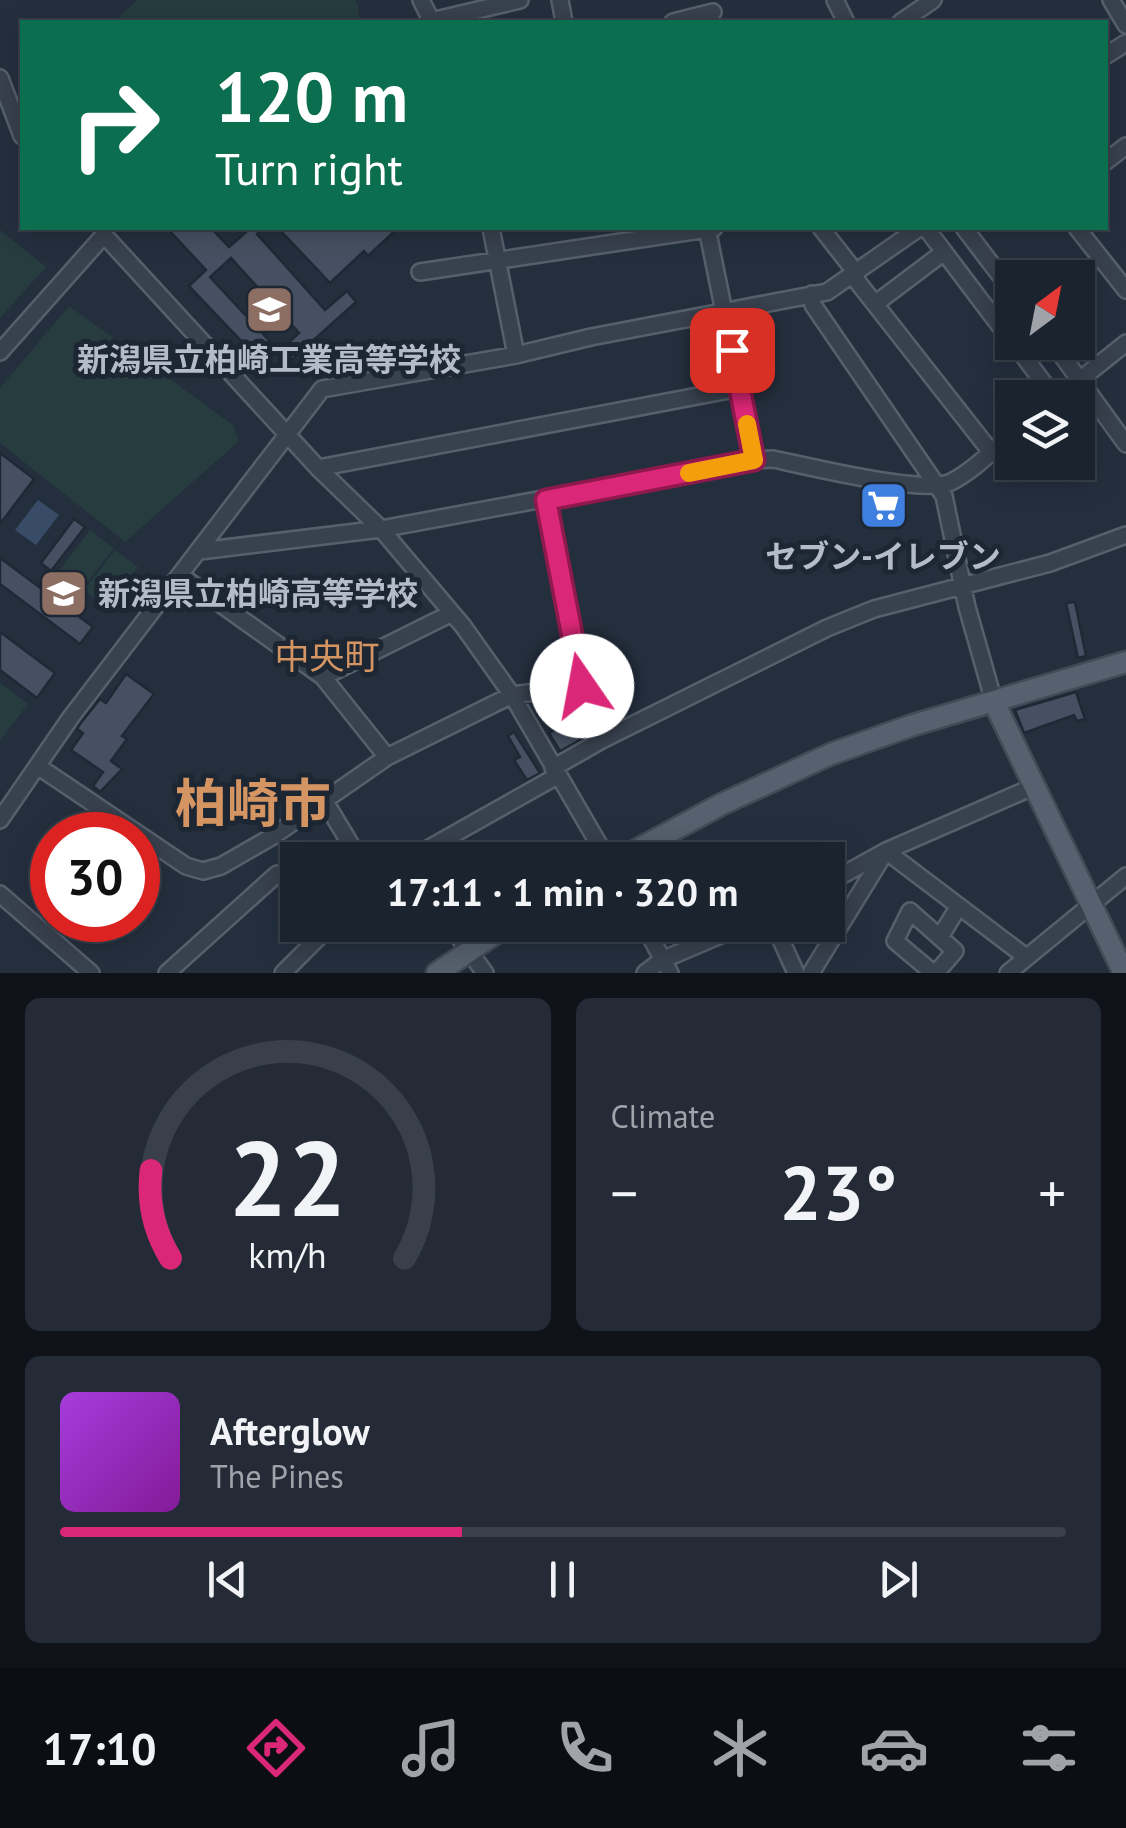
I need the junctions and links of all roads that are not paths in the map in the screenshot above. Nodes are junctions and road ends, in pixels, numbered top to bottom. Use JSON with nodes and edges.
{"nodes":[{"id":1,"x":520,"y":0,"type":"edge"},
{"id":2,"x":934,"y":0,"type":"edge"},
{"id":3,"x":1111,"y":0,"type":"edge"},
{"id":4,"x":713,"y":11,"type":"edge"},
{"id":5,"x":440,"y":20,"type":"edge"},
{"id":6,"x":680,"y":20,"type":"edge"},
{"id":7,"x":910,"y":20,"type":"edge"},
{"id":8,"x":1126,"y":25,"type":"edge"},
{"id":9,"x":0,"y":78,"type":"edge"},
{"id":10,"x":20,"y":131,"type":"edge"},
{"id":11,"x":491,"y":230,"type":"edge"},
{"id":12,"x":695,"y":230,"type":"edge"},
{"id":13,"x":709,"y":230,"type":"edge"},
{"id":14,"x":822,"y":230,"type":"edge"},
{"id":15,"x":919,"y":230,"type":"edge"},
{"id":16,"x":924,"y":230,"type":"edge"},
{"id":17,"x":966,"y":230,"type":"edge"},
{"id":18,"x":1079,"y":230,"type":"edge"},
{"id":19,"x":100,"y":231,"type":"edge"},
{"id":20,"x":944,"y":252,"type":"junction"},
{"id":21,"x":498,"y":258,"type":"junction"},
{"id":22,"x":995,"y":269,"type":"edge"},
{"id":23,"x":420,"y":272,"type":"dead end"},
{"id":24,"x":855,"y":275,"type":"junction"},
{"id":25,"x":1126,"y":290,"type":"edge"},
{"id":26,"x":812,"y":294,"type":"junction"},
{"id":27,"x":875,"y":304,"type":"junction"},
{"id":28,"x":724,"y":311,"type":"junction"},
{"id":29,"x":995,"y":319,"type":"edge"},
{"id":30,"x":1126,"y":343,"type":"edge"},
{"id":31,"x":0,"y":352,"type":"edge"},
{"id":32,"x":516,"y":355,"type":"junction"},
{"id":33,"x":1027,"y":360,"type":"edge"},
{"id":34,"x":1065,"y":360,"type":"edge"},
{"id":35,"x":1042,"y":380,"type":"edge"},
{"id":36,"x":1080,"y":380,"type":"joint"},
{"id":37,"x":740,"y":388,"type":"junction"},
{"id":38,"x":1095,"y":401,"type":"edge"},
{"id":39,"x":286,"y":434,"type":"junction"},
{"id":40,"x":1126,"y":444,"type":"edge"},
{"id":41,"x":995,"y":448,"type":"edge"},
{"id":42,"x":990,"y":452,"type":"junction"},
{"id":43,"x":754,"y":460,"type":"junction"},
{"id":44,"x":318,"y":468,"type":"junction"},
{"id":45,"x":939,"y":486,"type":"junction"},
{"id":46,"x":546,"y":500,"type":"junction"},
{"id":47,"x":381,"y":529,"type":"junction"},
{"id":48,"x":1126,"y":536,"type":"edge"},
{"id":49,"x":200,"y":551,"type":"junction"},
{"id":50,"x":180,"y":575,"type":"junction"},
{"id":51,"x":962,"y":584,"type":"junction"},
{"id":52,"x":452,"y":613,"type":"junction"},
{"id":53,"x":1126,"y":662,"type":"edge"},
{"id":54,"x":323,"y":676,"type":"junction"},
{"id":55,"x":512,"y":695,"type":"junction"},
{"id":56,"x":994,"y":702,"type":"junction"},
{"id":57,"x":387,"y":758,"type":"junction"},
{"id":58,"x":39,"y":766,"type":"junction"},
{"id":59,"x":555,"y":772,"type":"junction"},
{"id":60,"x":1034,"y":786,"type":"junction"},
{"id":61,"x":324,"y":800,"type":"junction"},
{"id":62,"x":0,"y":820,"type":"edge"},
{"id":63,"x":349,"y":842,"type":"edge"},
{"id":64,"x":438,"y":842,"type":"edge"},
{"id":65,"x":597,"y":842,"type":"edge"},
{"id":66,"x":651,"y":842,"type":"edge"},
{"id":67,"x":886,"y":851,"type":"junction"},
{"id":68,"x":277,"y":874,"type":"dead end"},
{"id":69,"x":845,"y":874,"type":"edge"},
{"id":70,"x":1126,"y":876,"type":"edge"},
{"id":71,"x":0,"y":894,"type":"edge"},
{"id":72,"x":959,"y":906,"type":"junction"},
{"id":73,"x":1092,"y":906,"type":"junction"},
{"id":74,"x":940,"y":937,"type":"junction"},
{"id":75,"x":1119,"y":940,"type":"edge"},
{"id":76,"x":314,"y":942,"type":"edge"},
{"id":77,"x":462,"y":942,"type":"edge"},
{"id":78,"x":482,"y":942,"type":"edge"},
{"id":79,"x":653,"y":942,"type":"edge"},
{"id":80,"x":712,"y":942,"type":"edge"},
{"id":81,"x":782,"y":942,"type":"edge"},
{"id":82,"x":468,"y":951,"type":"junction"},
{"id":83,"x":1026,"y":957,"type":"junction"},
{"id":84,"x":666,"y":966,"type":"edge"},
{"id":85,"x":91,"y":973,"type":"edge"},
{"id":86,"x":167,"y":973,"type":"edge"},
{"id":87,"x":282,"y":973,"type":"edge"},
{"id":88,"x":437,"y":973,"type":"edge"},
{"id":89,"x":485,"y":973,"type":"edge"},
{"id":90,"x":646,"y":973,"type":"edge"},
{"id":91,"x":796,"y":973,"type":"edge"},
{"id":92,"x":811,"y":973,"type":"edge"},
{"id":93,"x":935,"y":973,"type":"edge"},
{"id":94,"x":1008,"y":973,"type":"edge"},
{"id":95,"x":1124,"y":973,"type":"edge"}],
"edges":[{"from":1,"to":5,"type":"street"},
{"from":2,"to":7,"type":"street"},
{"from":3,"to":8,"type":"street"},
{"from":4,"to":6,"type":"street"},
{"from":9,"to":10,"type":"street"},
{"from":11,"to":21,"type":"street"},
{"from":12,"to":21,"type":"street"},
{"from":13,"to":28,"type":"street"},
{"from":14,"to":24,"type":"street"},
{"from":15,"to":24,"type":"street"},
{"from":16,"to":20,"type":"street"},
{"from":17,"to":22,"type":"street"},
{"from":18,"to":25,"type":"street"},
{"from":19,"to":31,"type":"street"},
{"from":19,"to":39,"type":"street"},
{"from":20,"to":27,"type":"street"},
{"from":20,"to":29,"type":"street"},
{"from":21,"to":23,"type":"street"},
{"from":21,"to":32,"type":"street"},
{"from":24,"to":26,"type":"street"},
{"from":24,"to":27,"type":"street"},
{"from":26,"to":28,"type":"street"},
{"from":26,"to":45,"type":"street"},
{"from":27,"to":42,"type":"street"},
{"from":28,"to":32,"type":"street"},
{"from":28,"to":37,"type":"street"},
{"from":30,"to":36,"type":"street"},
{"from":32,"to":39,"type":"street"},
{"from":33,"to":35,"type":"street"},
{"from":34,"to":36,"type":"street"},
{"from":37,"to":43,"type":"street"},
{"from":37,"to":44,"type":"street"},
{"from":38,"to":40,"type":"street"},
{"from":39,"to":44,"type":"street"},
{"from":39,"to":49,"type":"street"},
{"from":41,"to":42,"type":"street"},
{"from":42,"to":45,"type":"street"},
{"from":43,"to":45,"type":"street"},
{"from":43,"to":46,"type":"street"},
{"from":44,"to":47,"type":"street"},
{"from":45,"to":51,"type":"street"},
{"from":46,"to":47,"type":"street"},
{"from":46,"to":55,"type":"street"},
{"from":47,"to":49,"type":"street"},
{"from":47,"to":52,"type":"street"},
{"from":48,"to":51,"type":"street"},
{"from":49,"to":50,"type":"street"},
{"from":50,"to":54,"type":"street"},
{"from":50,"to":58,"type":"street"},
{"from":51,"to":56,"type":"street"},
{"from":51,"to":59,"type":"street"},
{"from":52,"to":54,"type":"street"},
{"from":52,"to":55,"type":"street"},
{"from":53,"to":56,"type":"main road"},
{"from":54,"to":57,"type":"street"},
{"from":55,"to":57,"type":"street"},
{"from":55,"to":59,"type":"street"},
{"from":56,"to":60,"type":"main road"},
{"from":56,"to":66,"type":"main road"},
{"from":57,"to":61,"type":"street"},
{"from":58,"to":61,"type":"street"},
{"from":58,"to":62,"type":"street"},
{"from":59,"to":64,"type":"street"},
{"from":59,"to":65,"type":"street"},
{"from":60,"to":67,"type":"street"},
{"from":60,"to":73,"type":"main road"},
{"from":61,"to":63,"type":"street"},
{"from":67,"to":69,"type":"street"},
{"from":67,"to":72,"type":"street"},
{"from":67,"to":92,"type":"street"},
{"from":68,"to":86,"type":"street"},
{"from":70,"to":73,"type":"street"},
{"from":71,"to":85,"type":"street"},
{"from":72,"to":74,"type":"street"},
{"from":72,"to":83,"type":"street"},
{"from":73,"to":75,"type":"main road"},
{"from":73,"to":83,"type":"street"},
{"from":74,"to":93,"type":"street"},
{"from":74,"to":93,"type":"street"},
{"from":75,"to":95,"type":"main road"},
{"from":76,"to":87,"type":"street"},
{"from":77,"to":82,"type":"street"},
{"from":78,"to":82,"type":"main road"},
{"from":79,"to":84,"type":"street"},
{"from":80,"to":84,"type":"street"},
{"from":81,"to":91,"type":"street"},
{"from":82,"to":88,"type":"main road"},
{"from":82,"to":89,"type":"street"},
{"from":83,"to":94,"type":"street"},
{"from":84,"to":90,"type":"street"}]}
